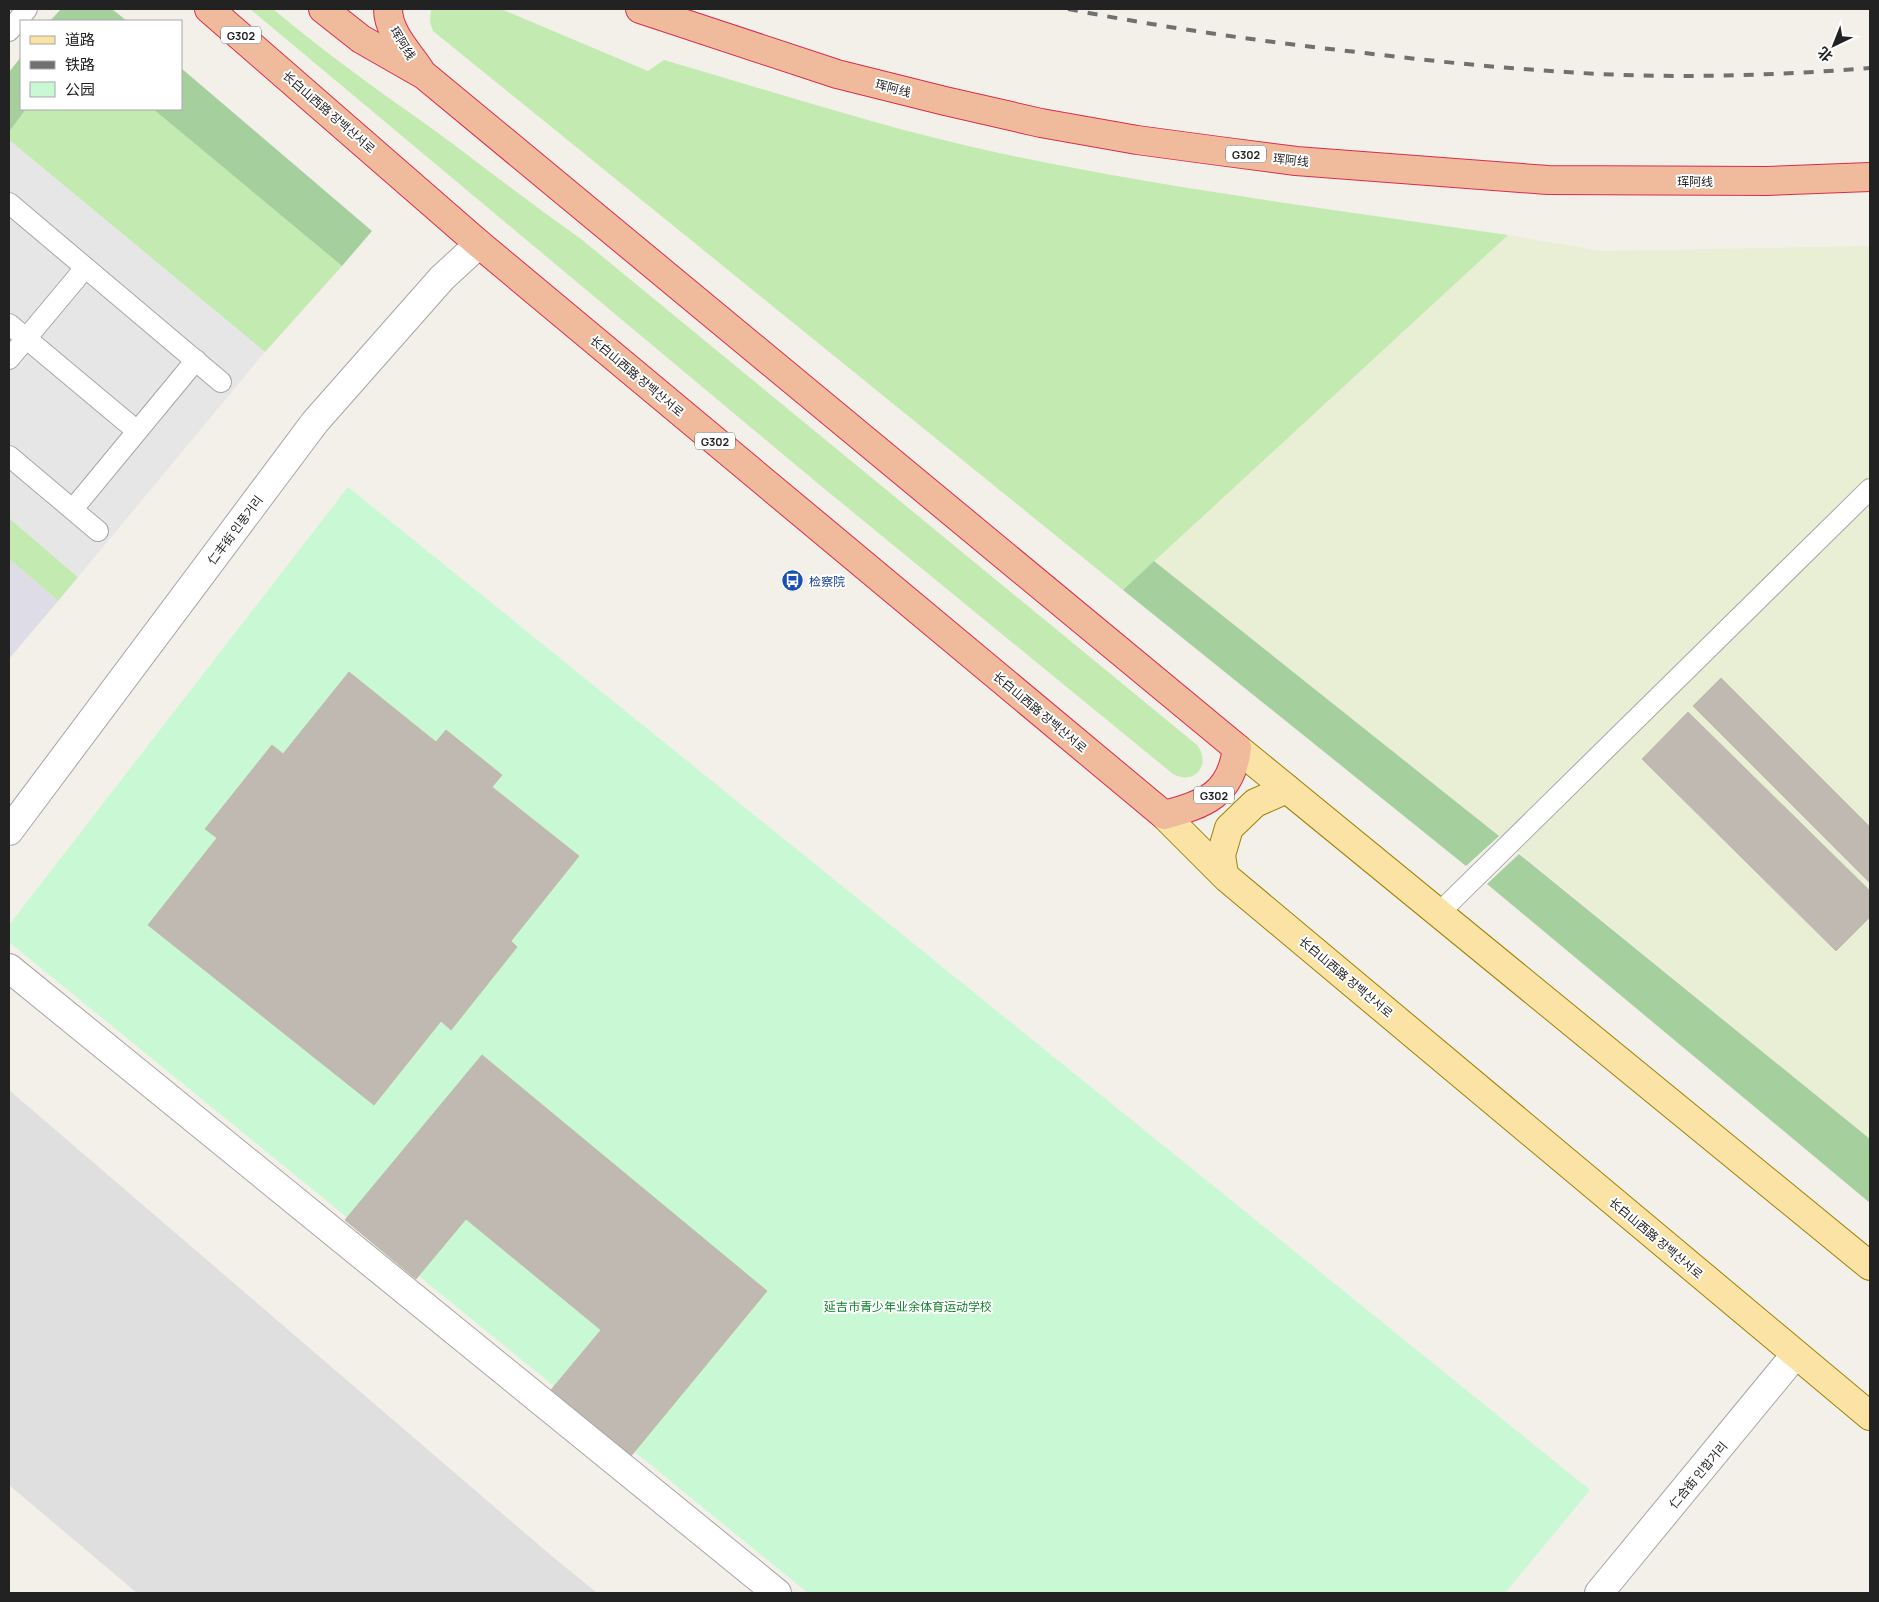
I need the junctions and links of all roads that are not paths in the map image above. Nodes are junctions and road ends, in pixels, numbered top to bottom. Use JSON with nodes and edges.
{"nodes":[{"id":1,"x":28,"y":9,"type":"edge"},
{"id":2,"x":209,"y":9,"type":"edge"},
{"id":3,"x":323,"y":9,"type":"edge"},
{"id":4,"x":388,"y":9,"type":"edge"},
{"id":5,"x":640,"y":9,"type":"edge"},
{"id":6,"x":9,"y":31,"type":"edge"},
{"id":7,"x":424,"y":75,"type":"junction"},
{"id":8,"x":1870,"y":177,"type":"edge"},
{"id":9,"x":9,"y":203,"type":"edge"},
{"id":10,"x":479,"y":244,"type":"junction"},
{"id":11,"x":85,"y":268,"type":"junction"},
{"id":12,"x":9,"y":324,"type":"edge"},
{"id":13,"x":17,"y":339,"type":"edge"},
{"id":14,"x":9,"y":359,"type":"edge"},
{"id":15,"x":196,"y":360,"type":"junction"},
{"id":16,"x":222,"y":382,"type":"dead end"},
{"id":17,"x":137,"y":431,"type":"junction"},
{"id":18,"x":9,"y":456,"type":"edge"},
{"id":19,"x":1870,"y":489,"type":"edge"},
{"id":20,"x":73,"y":509,"type":"junction"},
{"id":21,"x":98,"y":531,"type":"dead end"},
{"id":22,"x":1237,"y":748,"type":"junction"},
{"id":23,"x":1287,"y":789,"type":"junction"},
{"id":24,"x":1164,"y":814,"type":"junction"},
{"id":25,"x":9,"y":831,"type":"edge"},
{"id":26,"x":1224,"y":874,"type":"junction"},
{"id":27,"x":1440,"y":913,"type":"junction"},
{"id":28,"x":9,"y":968,"type":"edge"},
{"id":29,"x":1870,"y":1266,"type":"edge"},
{"id":30,"x":1796,"y":1355,"type":"junction"},
{"id":31,"x":1870,"y":1416,"type":"edge"},
{"id":32,"x":777,"y":1593,"type":"edge"},
{"id":33,"x":1599,"y":1593,"type":"edge"}],
"edges":[{"from":1,"to":6,"type":"lane"},
{"from":2,"to":10,"type":"highway","name":"长白山西路 장백산서로","number":"G302"},
{"from":3,"to":7,"type":"highway"},
{"from":4,"to":7,"type":"highway","name":"珲阿线"},
{"from":5,"to":8,"type":"highway","name":"珲阿线","number":"G302"},
{"from":7,"to":22,"type":"highway"},
{"from":9,"to":11,"type":"lane"},
{"from":10,"to":24,"type":"highway","name":"长白山西路 장백산서로","number":"G302"},
{"from":10,"to":25,"type":"street","name":"仁丰街 인풍거리"},
{"from":11,"to":13,"type":"lane"},
{"from":11,"to":15,"type":"lane"},
{"from":12,"to":13,"type":"lane"},
{"from":13,"to":14,"type":"lane"},
{"from":13,"to":17,"type":"lane"},
{"from":15,"to":16,"type":"lane"},
{"from":15,"to":17,"type":"lane"},
{"from":17,"to":20,"type":"lane"},
{"from":18,"to":20,"type":"lane"},
{"from":19,"to":27,"type":"lane"},
{"from":20,"to":21,"type":"lane"},
{"from":22,"to":23,"type":"main road"},
{"from":22,"to":24,"type":"highway","number":"G302"},
{"from":23,"to":26,"type":"main road"},
{"from":23,"to":27,"type":"main road"},
{"from":24,"to":26,"type":"main road","name":"长白山西路 장백산서로"},
{"from":26,"to":30,"type":"main road","name":"长白山西路 장백산서로"},
{"from":27,"to":29,"type":"main road"},
{"from":28,"to":32,"type":"street"},
{"from":30,"to":31,"type":"main road","name":"长白山西路 장백산서로"},
{"from":30,"to":33,"type":"street","name":"仁合街 인합거리"}]}
